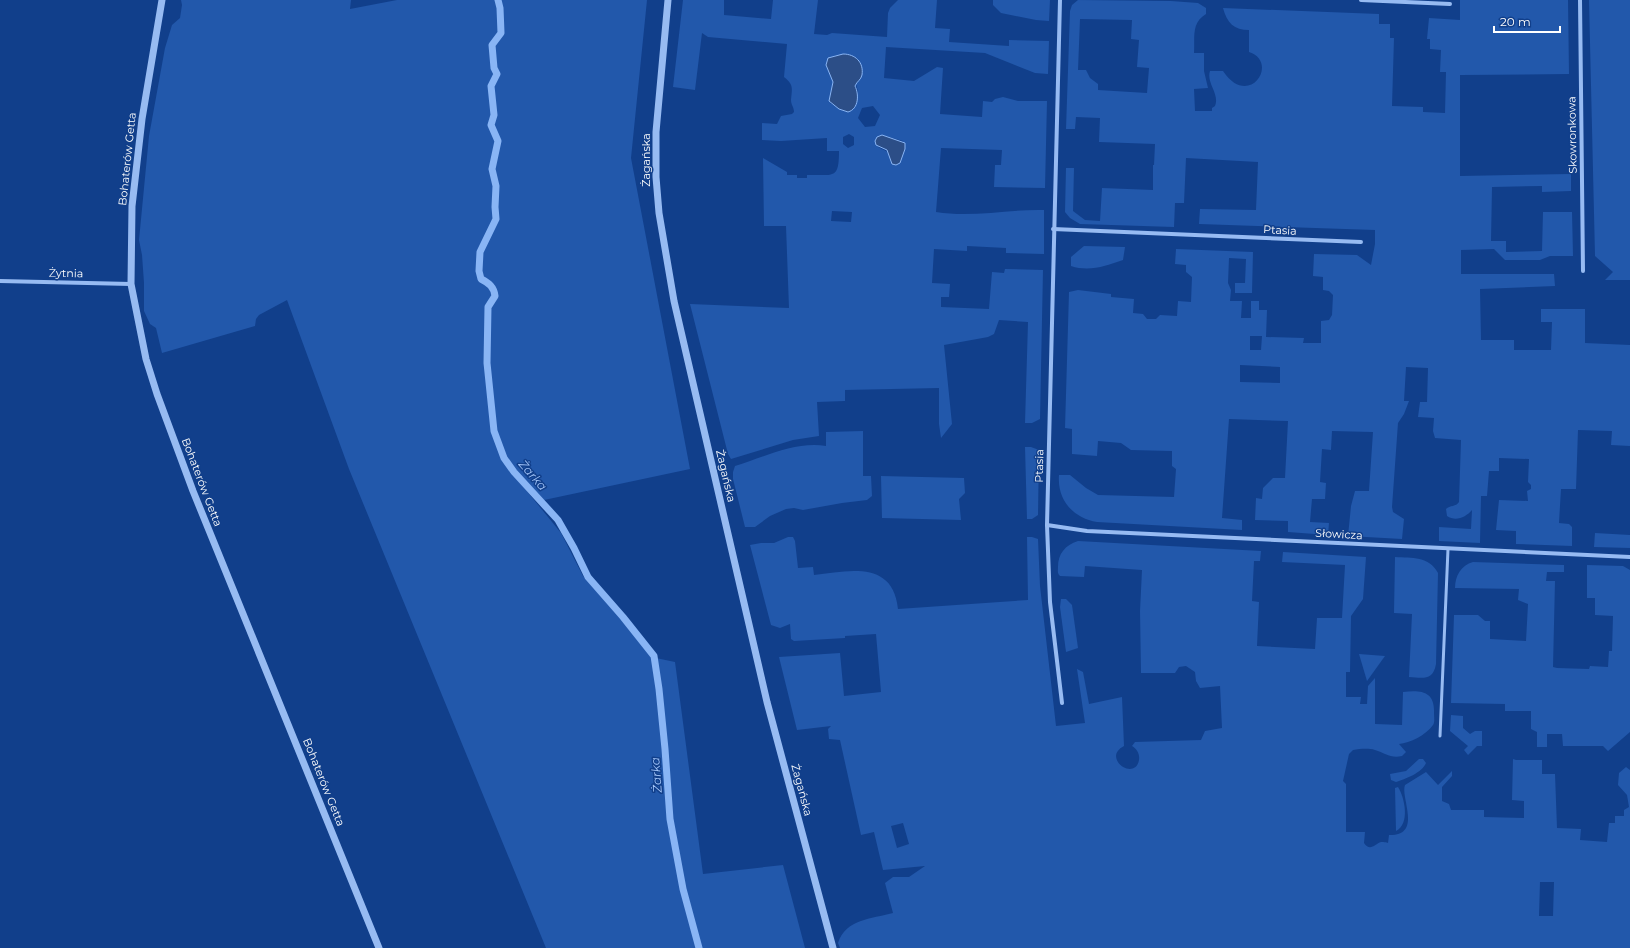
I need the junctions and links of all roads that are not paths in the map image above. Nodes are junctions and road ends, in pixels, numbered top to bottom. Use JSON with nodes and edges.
{"nodes":[{"id":1,"x":162,"y":0,"type":"edge"},
{"id":2,"x":668,"y":0,"type":"edge"},
{"id":3,"x":1060,"y":0,"type":"edge"},
{"id":4,"x":1361,"y":0,"type":"edge"},
{"id":5,"x":1580,"y":0,"type":"edge"},
{"id":6,"x":1450,"y":4,"type":"dead end"},
{"id":7,"x":1053,"y":229,"type":"junction"},
{"id":8,"x":1362,"y":242,"type":"dead end"},
{"id":9,"x":1583,"y":271,"type":"dead end"},
{"id":10,"x":0,"y":280,"type":"edge"},
{"id":11,"x":132,"y":284,"type":"junction"},
{"id":12,"x":1048,"y":525,"type":"junction"},
{"id":13,"x":1448,"y":549,"type":"junction"},
{"id":14,"x":1630,"y":557,"type":"edge"},
{"id":15,"x":1062,"y":703,"type":"dead end"},
{"id":16,"x":1440,"y":736,"type":"dead end"},
{"id":17,"x":379,"y":948,"type":"edge"},
{"id":18,"x":833,"y":948,"type":"edge"}],
"edges":[{"from":1,"to":11,"type":"street","name":"Bohaterów Getta"},
{"from":2,"to":18,"type":"street","name":"Żagańska"},
{"from":3,"to":7,"type":"street","name":"Ptasia"},
{"from":4,"to":6,"type":"street"},
{"from":5,"to":9,"type":"street","name":"Skowronkowa"},
{"from":7,"to":8,"type":"street","name":"Ptasia"},
{"from":7,"to":12,"type":"street","name":"Ptasia"},
{"from":10,"to":11,"type":"street","name":"Żytnia"},
{"from":11,"to":17,"type":"street","name":"Bohaterów Getta"},
{"from":12,"to":13,"type":"street","name":"Słowicza"},
{"from":12,"to":15,"type":"street","name":"Ptasia"},
{"from":13,"to":14,"type":"street","name":"Słowicza"},
{"from":13,"to":16,"type":"lane"}]}
